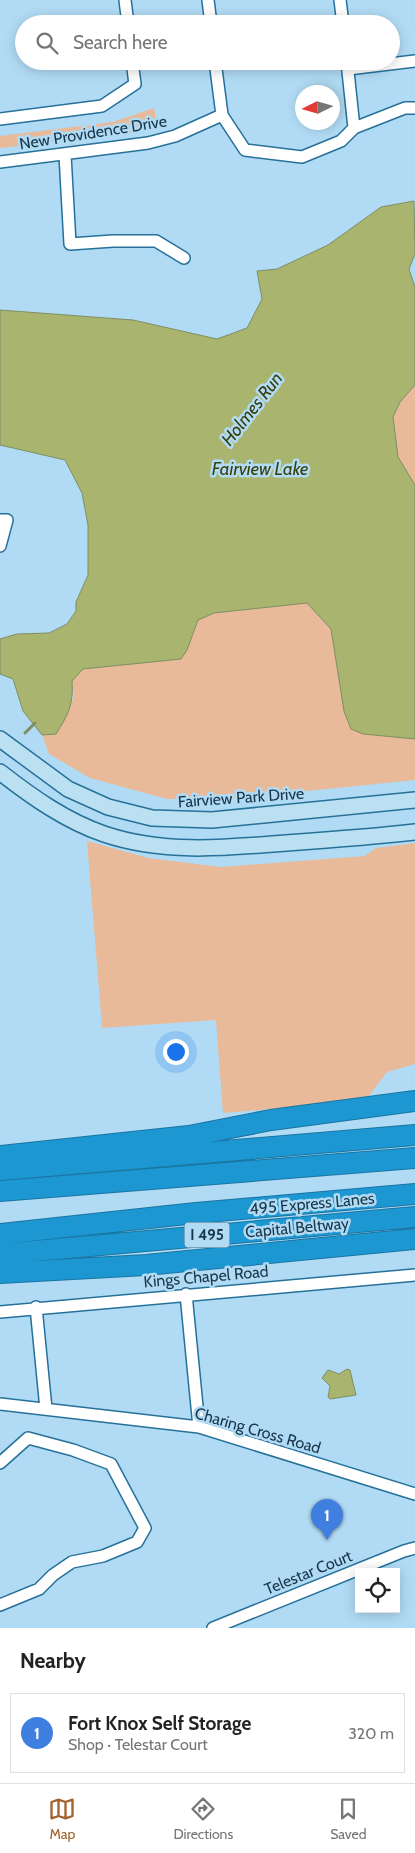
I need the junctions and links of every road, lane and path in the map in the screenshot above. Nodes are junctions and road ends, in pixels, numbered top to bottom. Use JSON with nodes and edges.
{"nodes":[{"id":1,"x":125,"y":0,"type":"edge"},
{"id":2,"x":208,"y":0,"type":"edge"},
{"id":3,"x":340,"y":0,"type":"edge"},
{"id":4,"x":127,"y":15,"type":"edge"},
{"id":5,"x":210,"y":15,"type":"edge"},
{"id":6,"x":342,"y":15,"type":"edge"},
{"id":7,"x":415,"y":61,"type":"edge"},
{"id":8,"x":400,"y":62,"type":"edge"},
{"id":9,"x":133,"y":70,"type":"edge"},
{"id":10,"x":216,"y":70,"type":"edge"},
{"id":11,"x":348,"y":70,"type":"edge"},
{"id":12,"x":415,"y":108,"type":"edge"},
{"id":13,"x":222,"y":115,"type":"junction"},
{"id":14,"x":0,"y":119,"type":"edge"},
{"id":15,"x":354,"y":128,"type":"junction"},
{"id":16,"x":65,"y":155,"type":"junction"},
{"id":17,"x":0,"y":162,"type":"edge"},
{"id":18,"x":184,"y":258,"type":"dead end"},
{"id":19,"x":0,"y":520,"type":"edge"},
{"id":20,"x":0,"y":546,"type":"edge"},
{"id":21,"x":0,"y":739,"type":"edge"},
{"id":22,"x":0,"y":772,"type":"edge"},
{"id":23,"x":415,"y":800,"type":"edge"},
{"id":24,"x":415,"y":832,"type":"edge"},
{"id":25,"x":415,"y":1101,"type":"edge"},
{"id":26,"x":415,"y":1135,"type":"edge"},
{"id":27,"x":0,"y":1156,"type":"edge"},
{"id":28,"x":415,"y":1158,"type":"edge"},
{"id":29,"x":0,"y":1170,"type":"edge"},
{"id":30,"x":147,"y":1180,"type":"junction"},
{"id":31,"x":0,"y":1191,"type":"edge"},
{"id":32,"x":415,"y":1194,"type":"edge"},
{"id":33,"x":0,"y":1200,"type":"edge"},
{"id":34,"x":196,"y":1214,"type":"junction"},
{"id":35,"x":415,"y":1217,"type":"edge"},
{"id":36,"x":0,"y":1221,"type":"edge"},
{"id":37,"x":0,"y":1234,"type":"edge"},
{"id":38,"x":415,"y":1239,"type":"edge"},
{"id":39,"x":0,"y":1254,"type":"edge"},
{"id":40,"x":0,"y":1273,"type":"edge"},
{"id":41,"x":415,"y":1275,"type":"edge"},
{"id":42,"x":186,"y":1294,"type":"junction"},
{"id":43,"x":36,"y":1307,"type":"junction"},
{"id":44,"x":0,"y":1312,"type":"edge"},
{"id":45,"x":0,"y":1404,"type":"edge"},
{"id":46,"x":46,"y":1409,"type":"junction"},
{"id":47,"x":199,"y":1427,"type":"junction"},
{"id":48,"x":0,"y":1463,"type":"edge"},
{"id":49,"x":415,"y":1494,"type":"edge"},
{"id":50,"x":415,"y":1548,"type":"edge"},
{"id":51,"x":0,"y":1604,"type":"edge"},
{"id":52,"x":213,"y":1628,"type":"edge"}],
"edges":[{"from":1,"to":4,"type":"street"},
{"from":2,"to":5,"type":"street"},
{"from":3,"to":6,"type":"street"},
{"from":7,"to":8,"type":"street"},
{"from":9,"to":14,"type":"street"},
{"from":10,"to":13,"type":"street"},
{"from":11,"to":15,"type":"street"},
{"from":12,"to":15,"type":"street"},
{"from":13,"to":15,"type":"street"},
{"from":13,"to":16,"type":"street","name":"New Providence Drive"},
{"from":16,"to":17,"type":"street","name":"New Providence Drive"},
{"from":16,"to":18,"type":"street"},
{"from":19,"to":20,"type":"street"},
{"from":21,"to":23,"type":"main road","name":"Fairview Park Drive"},
{"from":22,"to":24,"type":"main road"},
{"from":25,"to":27,"type":"highway"},
{"from":26,"to":29,"type":"highway"},
{"from":28,"to":30,"type":"highway"},
{"from":30,"to":31,"type":"highway"},
{"from":30,"to":33,"type":"highway"},
{"from":32,"to":34,"type":"highway","name":"495 Express Lanes","number":"I 495"},
{"from":34,"to":36,"type":"highway"},
{"from":34,"to":37,"type":"highway","name":"495 Express Lanes","number":"I 495"},
{"from":35,"to":39,"type":"highway","name":"Capital Beltway","number":"I 495"},
{"from":38,"to":40,"type":"highway"},
{"from":41,"to":42,"type":"street","name":"Kings Chapel Road"},
{"from":42,"to":43,"type":"street","name":"Kings Chapel Road"},
{"from":42,"to":47,"type":"street"},
{"from":43,"to":44,"type":"street","name":"Kings Chapel Road"},
{"from":43,"to":46,"type":"street"},
{"from":45,"to":46,"type":"street","name":"Charing Cross Road"},
{"from":46,"to":47,"type":"street","name":"Charing Cross Road"},
{"from":47,"to":49,"type":"street","name":"Charing Cross Road"},
{"from":48,"to":51,"type":"street"},
{"from":50,"to":52,"type":"street","name":"Telestar Court"}]}
